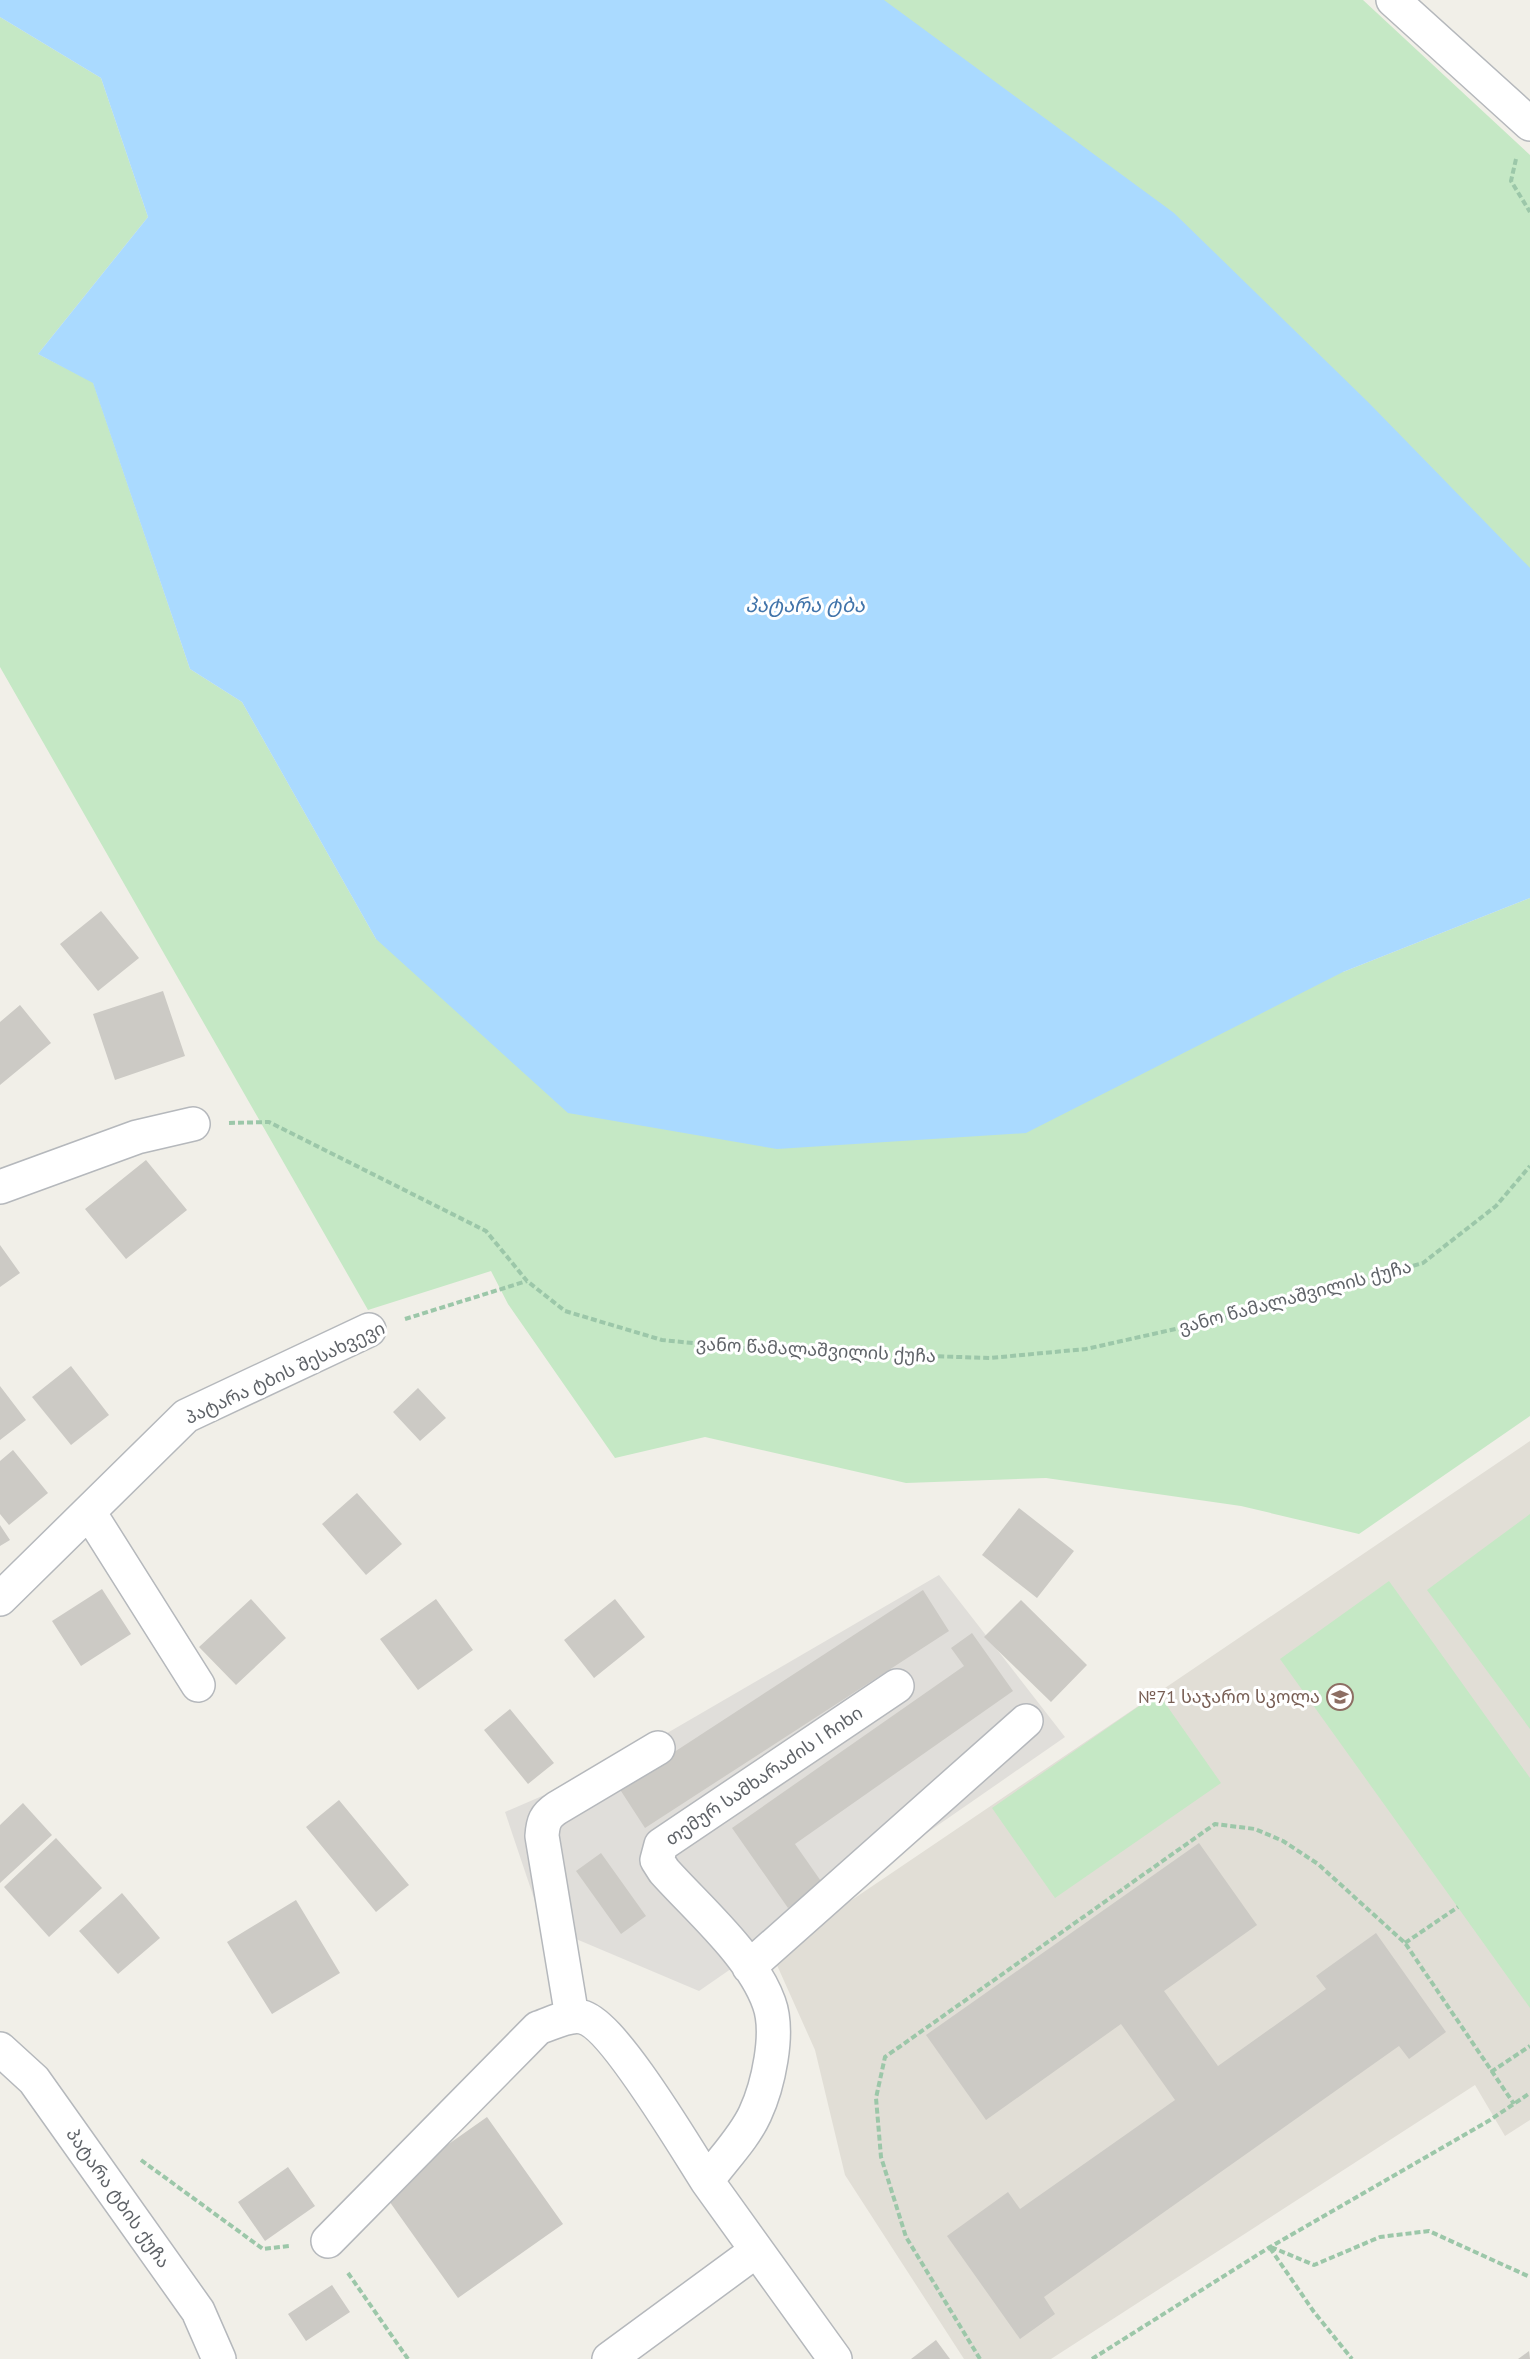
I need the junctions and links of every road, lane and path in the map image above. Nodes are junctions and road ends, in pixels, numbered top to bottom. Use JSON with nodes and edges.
{"nodes":[{"id":1,"x":1393,"y":0,"type":"edge"},
{"id":2,"x":1528,"y":122,"type":"edge"},
{"id":3,"x":1530,"y":212,"type":"edge"},
{"id":4,"x":193,"y":1124,"type":"joint"},
{"id":5,"x":1530,"y":1166,"type":"edge"},
{"id":6,"x":0,"y":1187,"type":"edge"},
{"id":7,"x":527,"y":1281,"type":"junction"},
{"id":8,"x":369,"y":1330,"type":"joint"},
{"id":9,"x":89,"y":1512,"type":"junction"},
{"id":10,"x":0,"y":1599,"type":"edge"},
{"id":11,"x":198,"y":1685,"type":"dead end"},
{"id":12,"x":897,"y":1686,"type":"dead end"},
{"id":13,"x":1026,"y":1721,"type":"dead end"},
{"id":14,"x":658,"y":1748,"type":"dead end"},
{"id":15,"x":1458,"y":1907,"type":"dead end"},
{"id":16,"x":1405,"y":1943,"type":"junction"},
{"id":17,"x":749,"y":1967,"type":"junction"},
{"id":18,"x":572,"y":2017,"type":"junction"},
{"id":19,"x":1530,"y":2046,"type":"edge"},
{"id":20,"x":0,"y":2049,"type":"edge"},
{"id":21,"x":1491,"y":2072,"type":"junction"},
{"id":22,"x":1530,"y":2093,"type":"edge"},
{"id":23,"x":1514,"y":2104,"type":"junction"},
{"id":24,"x":140,"y":2159,"type":"dead end"},
{"id":25,"x":707,"y":2181,"type":"junction"},
{"id":26,"x":328,"y":2241,"type":"junction"},
{"id":27,"x":1270,"y":2247,"type":"junction"},
{"id":28,"x":756,"y":2251,"type":"junction"},
{"id":29,"x":1530,"y":2277,"type":"edge"},
{"id":30,"x":219,"y":2359,"type":"edge"},
{"id":31,"x":408,"y":2359,"type":"edge"},
{"id":32,"x":609,"y":2359,"type":"edge"},
{"id":33,"x":835,"y":2359,"type":"edge"},
{"id":34,"x":980,"y":2359,"type":"edge"},
{"id":35,"x":1092,"y":2359,"type":"edge"},
{"id":36,"x":1352,"y":2359,"type":"edge"}],
"edges":[{"from":1,"to":2,"type":"street"},
{"from":2,"to":3,"type":"path"},
{"from":4,"to":6,"type":"street"},
{"from":4,"to":7,"type":"path","name":"ვანო წამალაშვილის ქუჩა"},
{"from":5,"to":7,"type":"path","name":"ვანო წამალაშვილის ქუჩა"},
{"from":7,"to":8,"type":"path","name":"პატარა ტბის შესახვევი"},
{"from":8,"to":9,"type":"street","name":"პატარა ტბის შესახვევი"},
{"from":9,"to":10,"type":"street","name":"პატარა ტბის შესახვევი"},
{"from":9,"to":11,"type":"street"},
{"from":12,"to":17,"type":"street","name":"თემურ სამხარაძის I ჩიხი"},
{"from":13,"to":17,"type":"street"},
{"from":14,"to":18,"type":"street"},
{"from":15,"to":16,"type":"path"},
{"from":16,"to":21,"type":"path"},
{"from":16,"to":34,"type":"path"},
{"from":17,"to":25,"type":"street","name":"თემურ სამხარაძის I ჩიხი"},
{"from":18,"to":25,"type":"street"},
{"from":18,"to":26,"type":"street"},
{"from":19,"to":21,"type":"path"},
{"from":20,"to":30,"type":"street","name":"პატარა ტბის ქუჩა"},
{"from":21,"to":23,"type":"path"},
{"from":22,"to":23,"type":"path"},
{"from":23,"to":27,"type":"path"},
{"from":24,"to":26,"type":"path"},
{"from":25,"to":28,"type":"street"},
{"from":26,"to":31,"type":"path"},
{"from":27,"to":29,"type":"path"},
{"from":27,"to":35,"type":"path"},
{"from":27,"to":36,"type":"path"},
{"from":28,"to":32,"type":"street"},
{"from":28,"to":33,"type":"street"}]}
